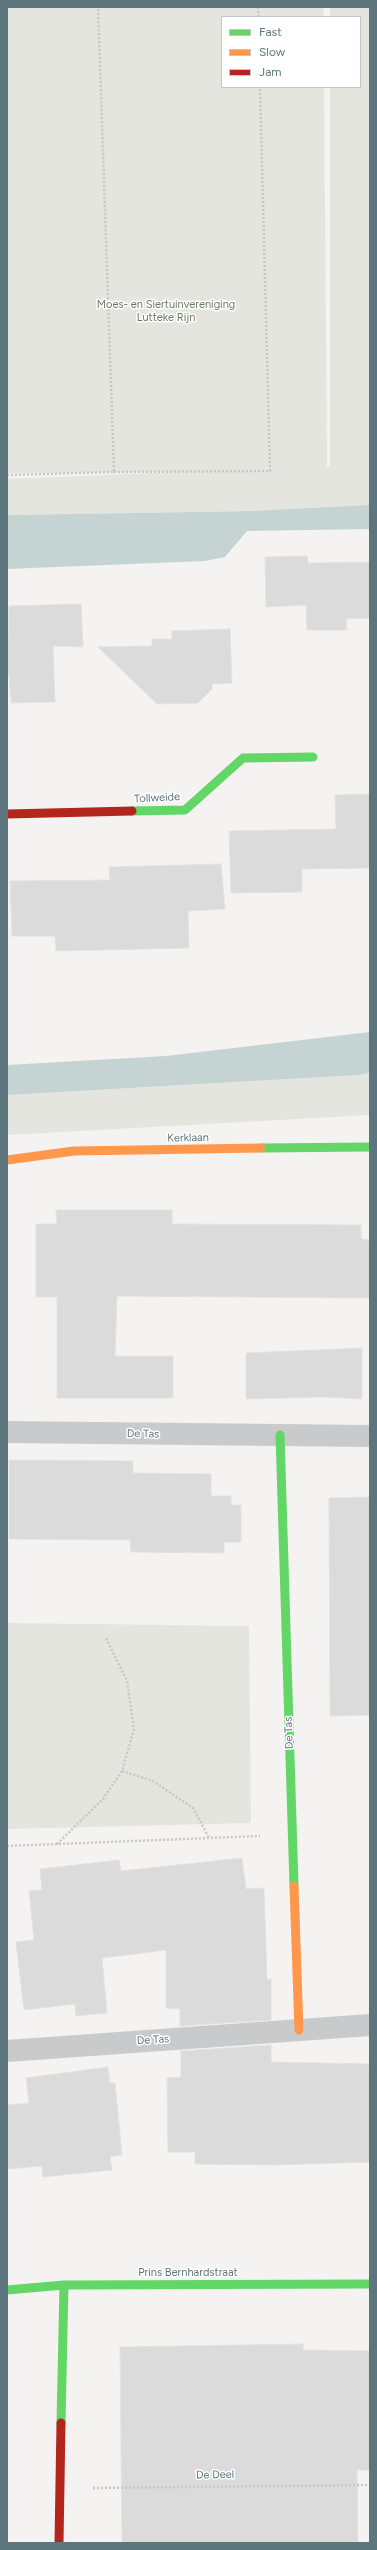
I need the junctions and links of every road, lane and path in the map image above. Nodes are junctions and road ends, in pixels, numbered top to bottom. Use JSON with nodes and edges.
{"nodes":[{"id":1,"x":98,"y":7,"type":"edge"},
{"id":2,"x":260,"y":88,"type":"edge"},
{"id":3,"x":114,"y":472,"type":"junction"},
{"id":4,"x":7,"y":475,"type":"edge"},
{"id":5,"x":313,"y":757,"type":"dead end"},
{"id":6,"x":7,"y":814,"type":"edge"},
{"id":7,"x":370,"y":1147,"type":"edge"},
{"id":8,"x":7,"y":1160,"type":"edge"},
{"id":9,"x":7,"y":1432,"type":"edge"},
{"id":10,"x":280,"y":1436,"type":"junction"},
{"id":11,"x":370,"y":1436,"type":"edge"},
{"id":12,"x":106,"y":1638,"type":"dead end"},
{"id":13,"x":122,"y":1771,"type":"junction"},
{"id":14,"x":292,"y":1835,"type":"junction"},
{"id":15,"x":209,"y":1838,"type":"junction"},
{"id":16,"x":57,"y":1844,"type":"junction"},
{"id":17,"x":7,"y":1846,"type":"edge"},
{"id":18,"x":370,"y":2025,"type":"edge"},
{"id":19,"x":298,"y":2030,"type":"junction"},
{"id":20,"x":7,"y":2051,"type":"edge"},
{"id":21,"x":370,"y":2284,"type":"edge"},
{"id":22,"x":64,"y":2285,"type":"junction"},
{"id":23,"x":7,"y":2290,"type":"edge"},
{"id":24,"x":370,"y":2485,"type":"edge"},
{"id":25,"x":61,"y":2488,"type":"junction"},
{"id":26,"x":59,"y":2543,"type":"edge"}],
"edges":[{"from":1,"to":3,"type":"path"},
{"from":2,"to":3,"type":"path"},
{"from":3,"to":4,"type":"path"},
{"from":5,"to":6,"type":"street","name":"Tollweide"},
{"from":7,"to":8,"type":"street","name":"Kerklaan"},
{"from":9,"to":10,"type":"street","name":"De Tas"},
{"from":10,"to":11,"type":"street","name":"De Tas"},
{"from":10,"to":14,"type":"street","name":"De Tas"},
{"from":12,"to":13,"type":"path"},
{"from":13,"to":15,"type":"path"},
{"from":13,"to":16,"type":"path"},
{"from":14,"to":15,"type":"path"},
{"from":14,"to":19,"type":"street","name":"De Tas"},
{"from":15,"to":16,"type":"path"},
{"from":16,"to":17,"type":"path"},
{"from":18,"to":19,"type":"street","name":"De Tas"},
{"from":19,"to":20,"type":"street","name":"De Tas"},
{"from":21,"to":22,"type":"street","name":"Prins Bernhardstraat"},
{"from":22,"to":23,"type":"street","name":"Prins Bernhardstraat"},
{"from":22,"to":25,"type":"street"},
{"from":24,"to":25,"type":"path","name":"De Deel"},
{"from":25,"to":26,"type":"street"}]}
